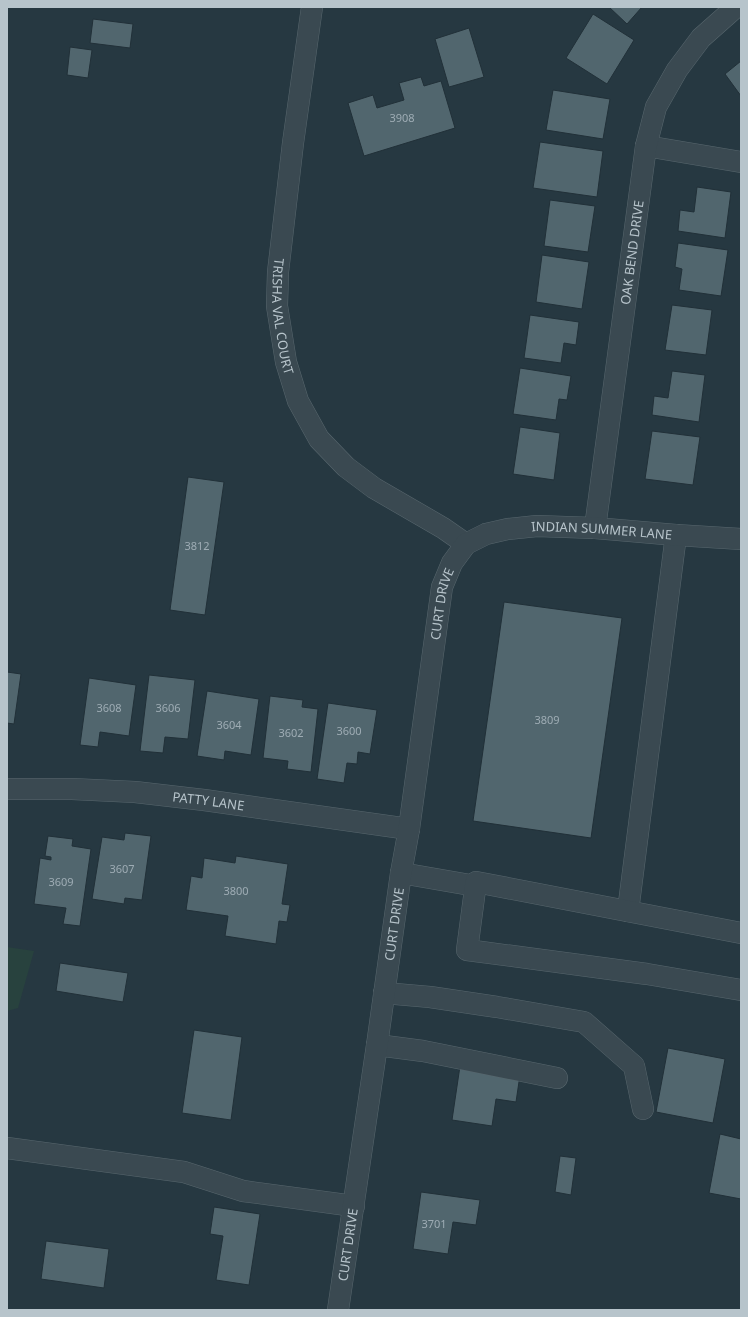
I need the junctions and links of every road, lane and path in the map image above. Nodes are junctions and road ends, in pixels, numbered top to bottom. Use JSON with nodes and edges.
{"nodes":[{"id":1,"x":312,"y":7,"type":"edge"},
{"id":2,"x":736,"y":7,"type":"edge"},
{"id":3,"x":646,"y":146,"type":"junction"},
{"id":4,"x":741,"y":162,"type":"edge"},
{"id":5,"x":596,"y":528,"type":"junction"},
{"id":6,"x":676,"y":535,"type":"junction"},
{"id":7,"x":741,"y":539,"type":"edge"},
{"id":8,"x":466,"y":544,"type":"junction"},
{"id":9,"x":7,"y":789,"type":"edge"},
{"id":10,"x":409,"y":829,"type":"junction"},
{"id":11,"x":400,"y":873,"type":"junction"},
{"id":12,"x":476,"y":886,"type":"junction"},
{"id":13,"x":628,"y":911,"type":"junction"},
{"id":14,"x":741,"y":933,"type":"edge"},
{"id":15,"x":741,"y":990,"type":"edge"},
{"id":16,"x":384,"y":993,"type":"junction"},
{"id":17,"x":377,"y":1045,"type":"junction"},
{"id":18,"x":557,"y":1078,"type":"dead end"},
{"id":19,"x":643,"y":1109,"type":"dead end"},
{"id":20,"x":7,"y":1148,"type":"edge"},
{"id":21,"x":354,"y":1206,"type":"junction"},
{"id":22,"x":338,"y":1310,"type":"edge"}],
"edges":[{"from":1,"to":8,"type":"street","name":"TRISHA VAL COURT"},
{"from":2,"to":3,"type":"street","name":"OAK BEND DRIVE"},
{"from":3,"to":4,"type":"street"},
{"from":3,"to":5,"type":"street","name":"OAK BEND DRIVE"},
{"from":5,"to":6,"type":"street","name":"INDIAN SUMMER LANE"},
{"from":5,"to":8,"type":"street","name":"INDIAN SUMMER LANE"},
{"from":6,"to":7,"type":"street","name":"INDIAN SUMMER LANE"},
{"from":6,"to":13,"type":"street"},
{"from":8,"to":10,"type":"street","name":"CURT DRIVE"},
{"from":9,"to":10,"type":"street","name":"PATTY LANE"},
{"from":10,"to":11,"type":"street","name":"CURT DRIVE"},
{"from":11,"to":12,"type":"street"},
{"from":11,"to":16,"type":"street","name":"CURT DRIVE"},
{"from":12,"to":13,"type":"street"},
{"from":12,"to":15,"type":"street"},
{"from":13,"to":14,"type":"street"},
{"from":16,"to":17,"type":"street","name":"CURT DRIVE"},
{"from":16,"to":19,"type":"street"},
{"from":17,"to":18,"type":"street"},
{"from":17,"to":21,"type":"street","name":"CURT DRIVE"},
{"from":20,"to":21,"type":"street"},
{"from":21,"to":22,"type":"street","name":"CURT DRIVE"}]}
